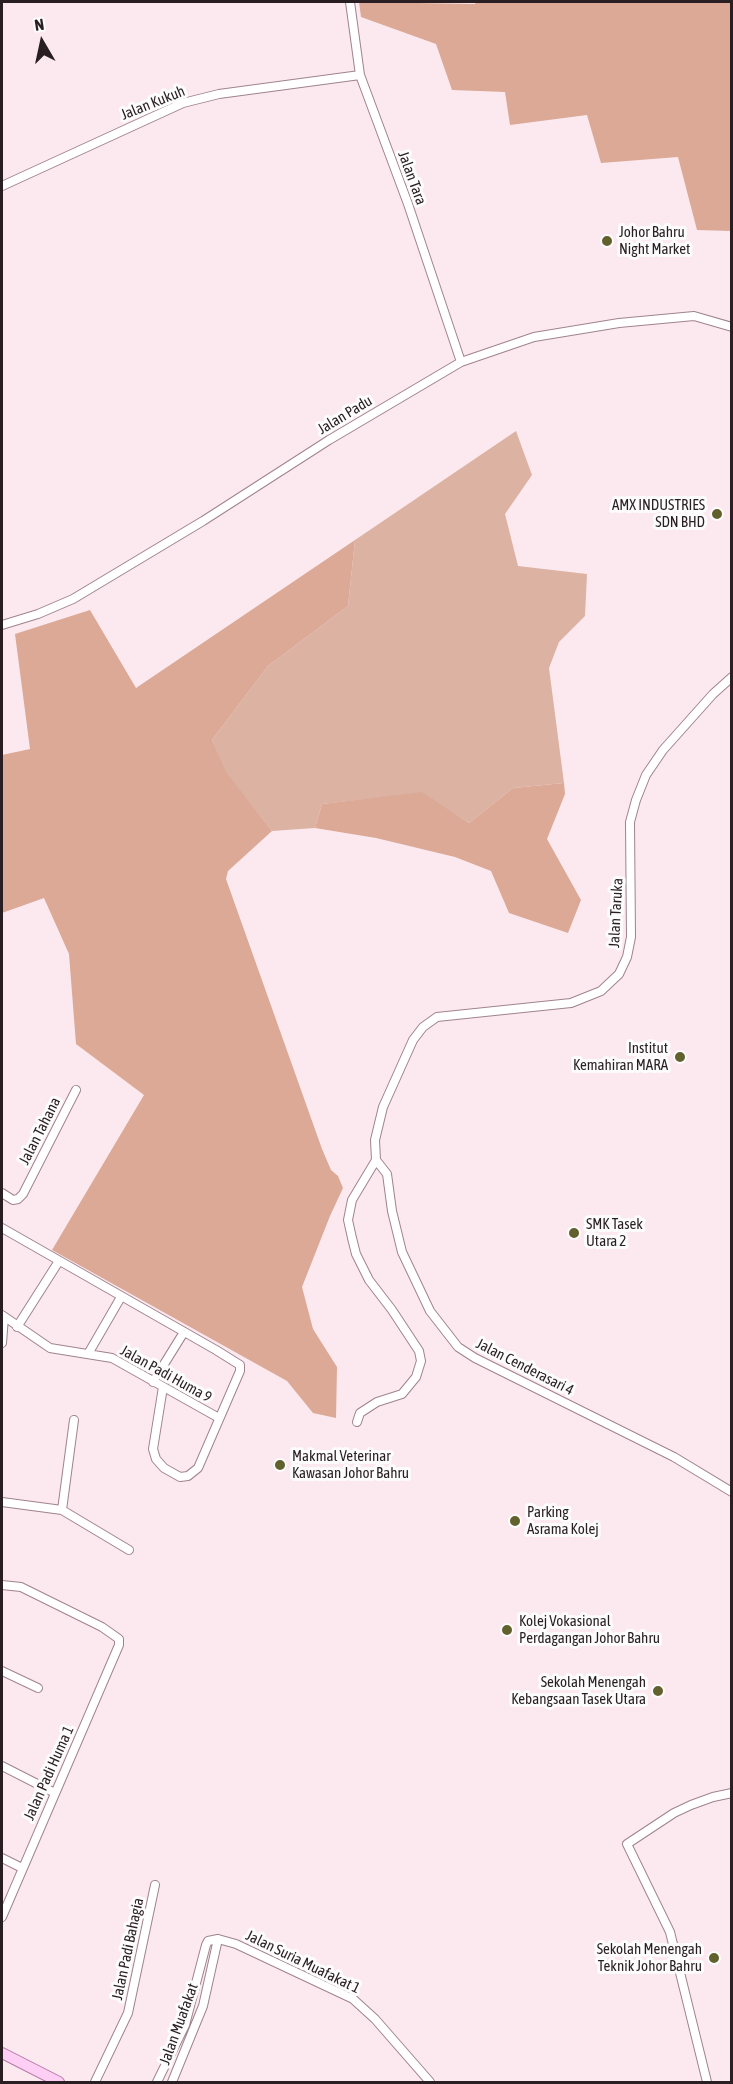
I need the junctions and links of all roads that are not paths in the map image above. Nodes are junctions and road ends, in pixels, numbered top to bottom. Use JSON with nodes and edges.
{"nodes":[{"id":1,"x":350,"y":2,"type":"edge"},
{"id":2,"x":360,"y":75,"type":"junction"},
{"id":3,"x":2,"y":186,"type":"edge"},
{"id":4,"x":732,"y":327,"type":"edge"},
{"id":5,"x":460,"y":362,"type":"junction"},
{"id":6,"x":2,"y":625,"type":"edge"},
{"id":7,"x":732,"y":677,"type":"edge"},
{"id":8,"x":76,"y":1090,"type":"dead end"},
{"id":9,"x":376,"y":1160,"type":"junction"},
{"id":10,"x":2,"y":1193,"type":"edge"},
{"id":11,"x":2,"y":1228,"type":"edge"},
{"id":12,"x":58,"y":1261,"type":"junction"},
{"id":13,"x":121,"y":1297,"type":"junction"},
{"id":14,"x":3,"y":1316,"type":"edge"},
{"id":15,"x":17,"y":1327,"type":"junction"},
{"id":16,"x":184,"y":1332,"type":"junction"},
{"id":17,"x":2,"y":1343,"type":"edge"},
{"id":18,"x":88,"y":1354,"type":"junction"},
{"id":19,"x":153,"y":1382,"type":"junction"},
{"id":20,"x":163,"y":1387,"type":"junction"},
{"id":21,"x":219,"y":1418,"type":"junction"},
{"id":22,"x":74,"y":1420,"type":"dead end"},
{"id":23,"x":357,"y":1422,"type":"dead end"},
{"id":24,"x":732,"y":1492,"type":"edge"},
{"id":25,"x":2,"y":1502,"type":"edge"},
{"id":26,"x":62,"y":1510,"type":"junction"},
{"id":27,"x":129,"y":1550,"type":"dead end"},
{"id":28,"x":2,"y":1585,"type":"edge"},
{"id":29,"x":2,"y":1671,"type":"edge"},
{"id":30,"x":38,"y":1688,"type":"dead end"},
{"id":31,"x":2,"y":1766,"type":"edge"},
{"id":32,"x":55,"y":1793,"type":"junction"},
{"id":33,"x":732,"y":1793,"type":"edge"},
{"id":34,"x":2,"y":1858,"type":"edge"},
{"id":35,"x":22,"y":1868,"type":"junction"},
{"id":36,"x":155,"y":1885,"type":"dead end"},
{"id":37,"x":2,"y":1917,"type":"edge"},
{"id":38,"x":218,"y":1939,"type":"junction"},
{"id":39,"x":2,"y":2053,"type":"edge"},
{"id":40,"x":59,"y":2082,"type":"edge"},
{"id":41,"x":94,"y":2082,"type":"edge"},
{"id":42,"x":157,"y":2082,"type":"edge"},
{"id":43,"x":172,"y":2082,"type":"edge"},
{"id":44,"x":430,"y":2082,"type":"edge"},
{"id":45,"x":707,"y":2082,"type":"edge"}],
"edges":[{"from":1,"to":2,"type":"street","name":"Jalan Tara"},
{"from":2,"to":3,"type":"street","name":"Jalan Kukuh"},
{"from":2,"to":5,"type":"street","name":"Jalan Tara"},
{"from":4,"to":5,"type":"street","name":"Jalan Padu"},
{"from":5,"to":6,"type":"street","name":"Jalan Padu"},
{"from":7,"to":9,"type":"street","name":"Jalan Taruka"},
{"from":8,"to":10,"type":"street","name":"Jalan Tahana"},
{"from":9,"to":23,"type":"street"},
{"from":9,"to":24,"type":"street","name":"Jalan Cenderasari 4"},
{"from":11,"to":12,"type":"street"},
{"from":12,"to":13,"type":"street"},
{"from":12,"to":15,"type":"street"},
{"from":13,"to":16,"type":"street"},
{"from":13,"to":18,"type":"street"},
{"from":14,"to":15,"type":"street","name":"Jalan Padi Huma 9"},
{"from":14,"to":17,"type":"street"},
{"from":15,"to":18,"type":"street","name":"Jalan Padi Huma 9"},
{"from":16,"to":19,"type":"street"},
{"from":16,"to":21,"type":"street"},
{"from":18,"to":19,"type":"street","name":"Jalan Padi Huma 9"},
{"from":19,"to":20,"type":"street","name":"Jalan Padi Huma 9"},
{"from":20,"to":21,"type":"street","name":"Jalan Padi Huma 9"},
{"from":20,"to":21,"type":"street"},
{"from":22,"to":26,"type":"street"},
{"from":25,"to":26,"type":"street"},
{"from":26,"to":27,"type":"street"},
{"from":28,"to":32,"type":"street","name":"Jalan Padi Huma 1"},
{"from":29,"to":30,"type":"street"},
{"from":31,"to":32,"type":"street"},
{"from":32,"to":35,"type":"street","name":"Jalan Padi Huma 1"},
{"from":33,"to":45,"type":"street"},
{"from":34,"to":35,"type":"street"},
{"from":35,"to":37,"type":"street","name":"Jalan Padi Huma 1"},
{"from":36,"to":41,"type":"street","name":"Jalan Padi Bahagia"},
{"from":38,"to":42,"type":"street","name":"Jalan Muafakat"},
{"from":38,"to":43,"type":"street","name":"Jalan Muafakat"},
{"from":38,"to":44,"type":"street","name":"Jalan Suria Muafakat 1"},
{"from":39,"to":40,"type":"main road"}]}
